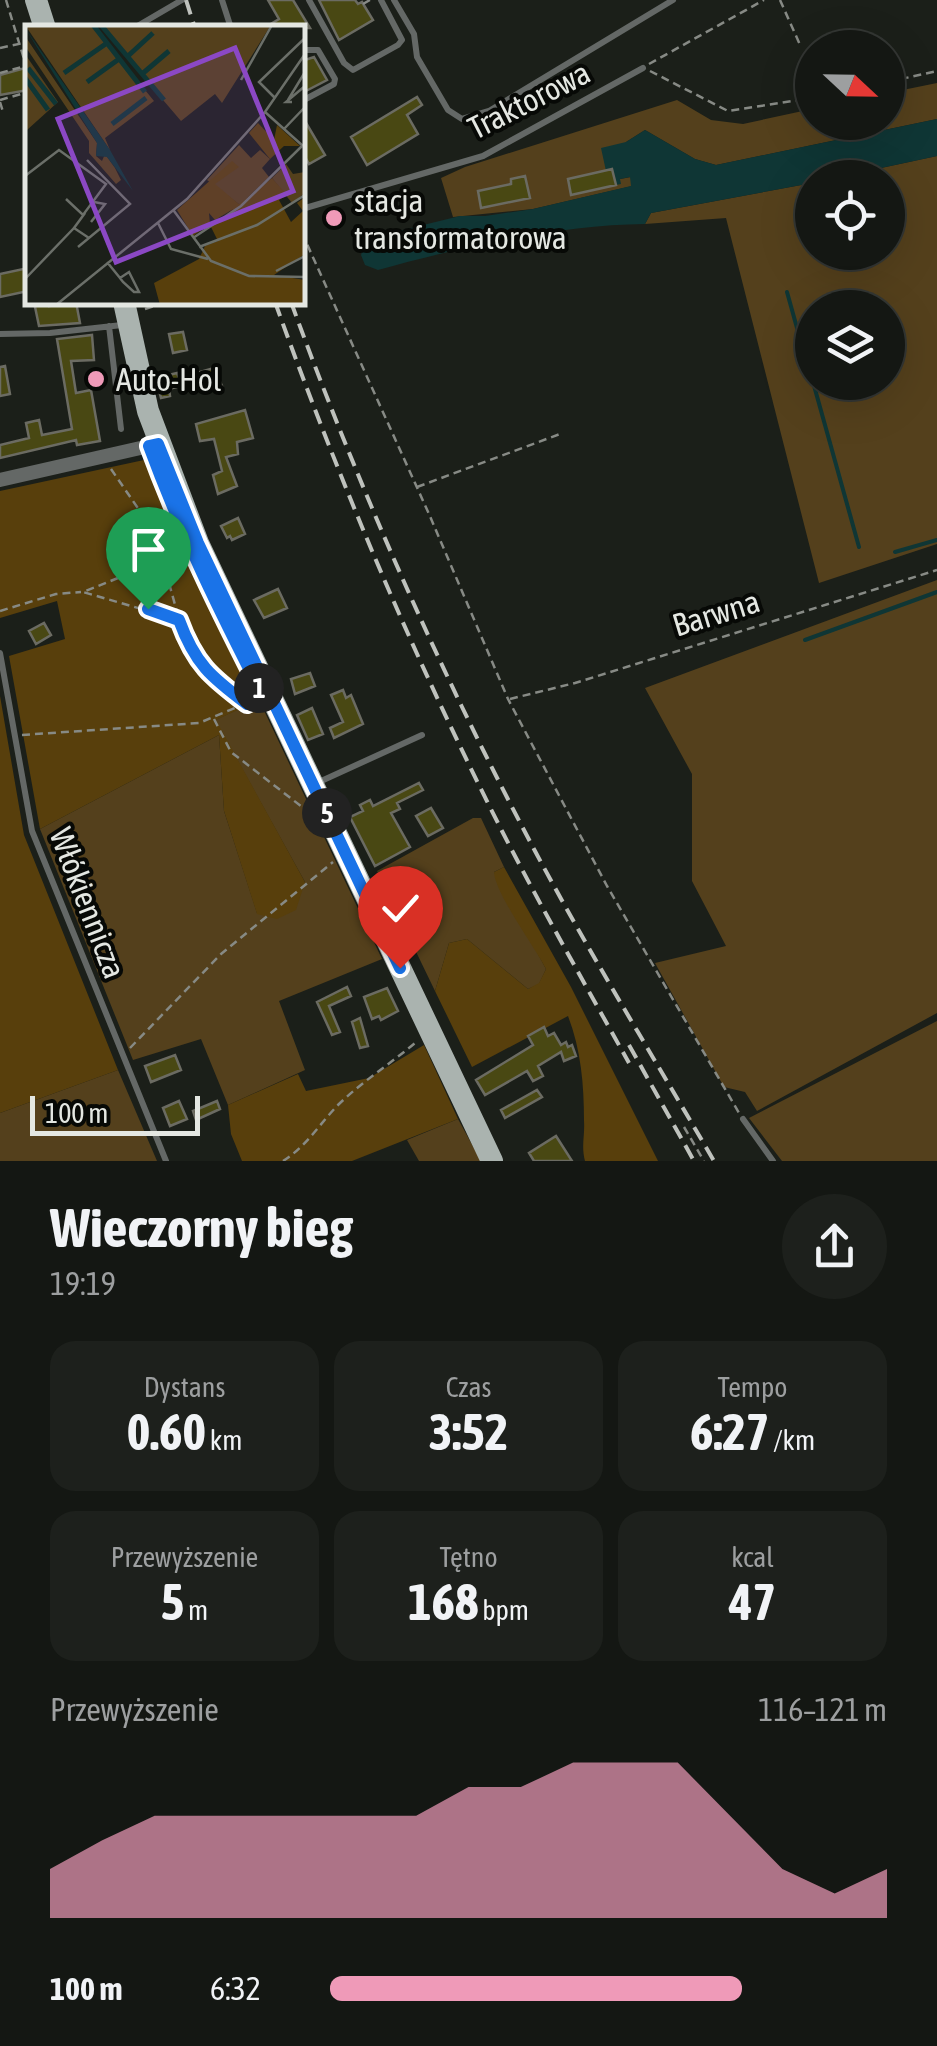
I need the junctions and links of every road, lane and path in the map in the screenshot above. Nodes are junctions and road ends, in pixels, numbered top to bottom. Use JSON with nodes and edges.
{"nodes":[{"id":1,"x":36,"y":0,"type":"edge"},
{"id":2,"x":182,"y":0,"type":"edge"},
{"id":3,"x":222,"y":0,"type":"edge"},
{"id":4,"x":309,"y":0,"type":"edge"},
{"id":5,"x":370,"y":0,"type":"edge"},
{"id":6,"x":381,"y":0,"type":"edge"},
{"id":7,"x":394,"y":0,"type":"edge"},
{"id":8,"x":673,"y":0,"type":"edge"},
{"id":9,"x":764,"y":0,"type":"edge"},
{"id":10,"x":780,"y":0,"type":"edge"},
{"id":11,"x":7,"y":2,"type":"edge"},
{"id":12,"x":363,"y":4,"type":"dead end"},
{"id":13,"x":0,"y":7,"type":"edge"},
{"id":14,"x":44,"y":25,"type":"edge"},
{"id":15,"x":139,"y":25,"type":"edge"},
{"id":16,"x":230,"y":25,"type":"edge"},
{"id":17,"x":795,"y":32,"type":"edge"},
{"id":18,"x":25,"y":43,"type":"edge"},
{"id":19,"x":20,"y":44,"type":"junction"},
{"id":20,"x":0,"y":48,"type":"edge"},
{"id":21,"x":305,"y":50,"type":"edge"},
{"id":22,"x":25,"y":62,"type":"edge"},
{"id":23,"x":22,"y":67,"type":"dead end"},
{"id":24,"x":643,"y":68,"type":"junction"},
{"id":25,"x":937,"y":71,"type":"edge"},
{"id":26,"x":0,"y":73,"type":"edge"},
{"id":27,"x":905,"y":78,"type":"edge"},
{"id":28,"x":25,"y":93,"type":"edge"},
{"id":29,"x":305,"y":99,"type":"edge"},
{"id":30,"x":0,"y":101,"type":"edge"},
{"id":31,"x":795,"y":101,"type":"edge"},
{"id":32,"x":3,"y":112,"type":"dead end"},
{"id":33,"x":305,"y":209,"type":"edge"},
{"id":34,"x":305,"y":240,"type":"edge"},
{"id":35,"x":158,"y":305,"type":"edge"},
{"id":36,"x":122,"y":317,"type":"edge"},
{"id":37,"x":0,"y":334,"type":"edge"},
{"id":38,"x":121,"y":429,"type":"dead end"},
{"id":39,"x":560,"y":434,"type":"dead end"},
{"id":40,"x":158,"y":444,"type":"junction"},
{"id":41,"x":108,"y":465,"type":"dead end"},
{"id":42,"x":0,"y":480,"type":"edge"},
{"id":43,"x":416,"y":488,"type":"junction"},
{"id":44,"x":160,"y":548,"type":"junction"},
{"id":45,"x":937,"y":570,"type":"edge"},
{"id":46,"x":82,"y":592,"type":"junction"},
{"id":47,"x":0,"y":611,"type":"edge"},
{"id":48,"x":179,"y":620,"type":"junction"},
{"id":49,"x":0,"y":653,"type":"edge"},
{"id":50,"x":263,"y":696,"type":"dead end"},
{"id":51,"x":508,"y":699,"type":"junction"},
{"id":52,"x":247,"y":704,"type":"junction"},
{"id":53,"x":214,"y":718,"type":"junction"},
{"id":54,"x":16,"y":735,"type":"junction"},
{"id":55,"x":422,"y":735,"type":"dead end"},
{"id":56,"x":313,"y":784,"type":"junction"},
{"id":57,"x":308,"y":812,"type":"dead end"},
{"id":58,"x":338,"y":858,"type":"dead end"},
{"id":59,"x":417,"y":1038,"type":"dead end"},
{"id":60,"x":124,"y":1058,"type":"junction"},
{"id":61,"x":742,"y":1119,"type":"joint"},
{"id":62,"x":684,"y":1126,"type":"dead end"},
{"id":63,"x":166,"y":1161,"type":"edge"},
{"id":64,"x":283,"y":1161,"type":"edge"},
{"id":65,"x":492,"y":1161,"type":"edge"},
{"id":66,"x":704,"y":1161,"type":"edge"},
{"id":67,"x":773,"y":1161,"type":"edge"}],
"edges":[{"from":1,"to":14,"type":"main road"},
{"from":2,"to":15,"type":"lane"},
{"from":3,"to":16,"type":"lane"},
{"from":4,"to":6,"type":"lane"},
{"from":5,"to":12,"type":"path"},
{"from":7,"to":8,"type":"lane"},
{"from":9,"to":24,"type":"path"},
{"from":10,"to":17,"type":"path"},
{"from":11,"to":13,"type":"path"},
{"from":11,"to":19,"type":"path"},
{"from":18,"to":19,"type":"path"},
{"from":19,"to":20,"type":"path"},
{"from":19,"to":22,"type":"path"},
{"from":21,"to":29,"type":"lane"},
{"from":23,"to":26,"type":"path"},
{"from":24,"to":31,"type":"path"},
{"from":24,"to":33,"type":"lane","name":"Traktorowa"},
{"from":25,"to":27,"type":"path"},
{"from":28,"to":30,"type":"path"},
{"from":30,"to":32,"type":"path"},
{"from":34,"to":43,"type":"path"},
{"from":35,"to":36,"type":"path"},
{"from":36,"to":37,"type":"lane"},
{"from":36,"to":38,"type":"lane"},
{"from":36,"to":40,"type":"main road"},
{"from":39,"to":43,"type":"path"},
{"from":40,"to":42,"type":"street"},
{"from":40,"to":56,"type":"main road"},
{"from":41,"to":44,"type":"path"},
{"from":43,"to":51,"type":"path"},
{"from":44,"to":46,"type":"path"},
{"from":44,"to":48,"type":"path"},
{"from":45,"to":51,"type":"path","name":"Barwna"},
{"from":46,"to":47,"type":"path"},
{"from":46,"to":48,"type":"path"},
{"from":48,"to":52,"type":"path"},
{"from":49,"to":54,"type":"lane","name":"Włókiennicza"},
{"from":50,"to":52,"type":"path"},
{"from":51,"to":61,"type":"path"},
{"from":52,"to":53,"type":"path"},
{"from":53,"to":54,"type":"path"},
{"from":53,"to":57,"type":"path"},
{"from":54,"to":60,"type":"lane","name":"Włókiennicza"},
{"from":55,"to":56,"type":"lane"},
{"from":56,"to":65,"type":"main road"},
{"from":58,"to":60,"type":"path"},
{"from":59,"to":64,"type":"path"},
{"from":60,"to":63,"type":"lane","name":"Włókiennicza"},
{"from":61,"to":67,"type":"lane"},
{"from":62,"to":66,"type":"path"}]}
